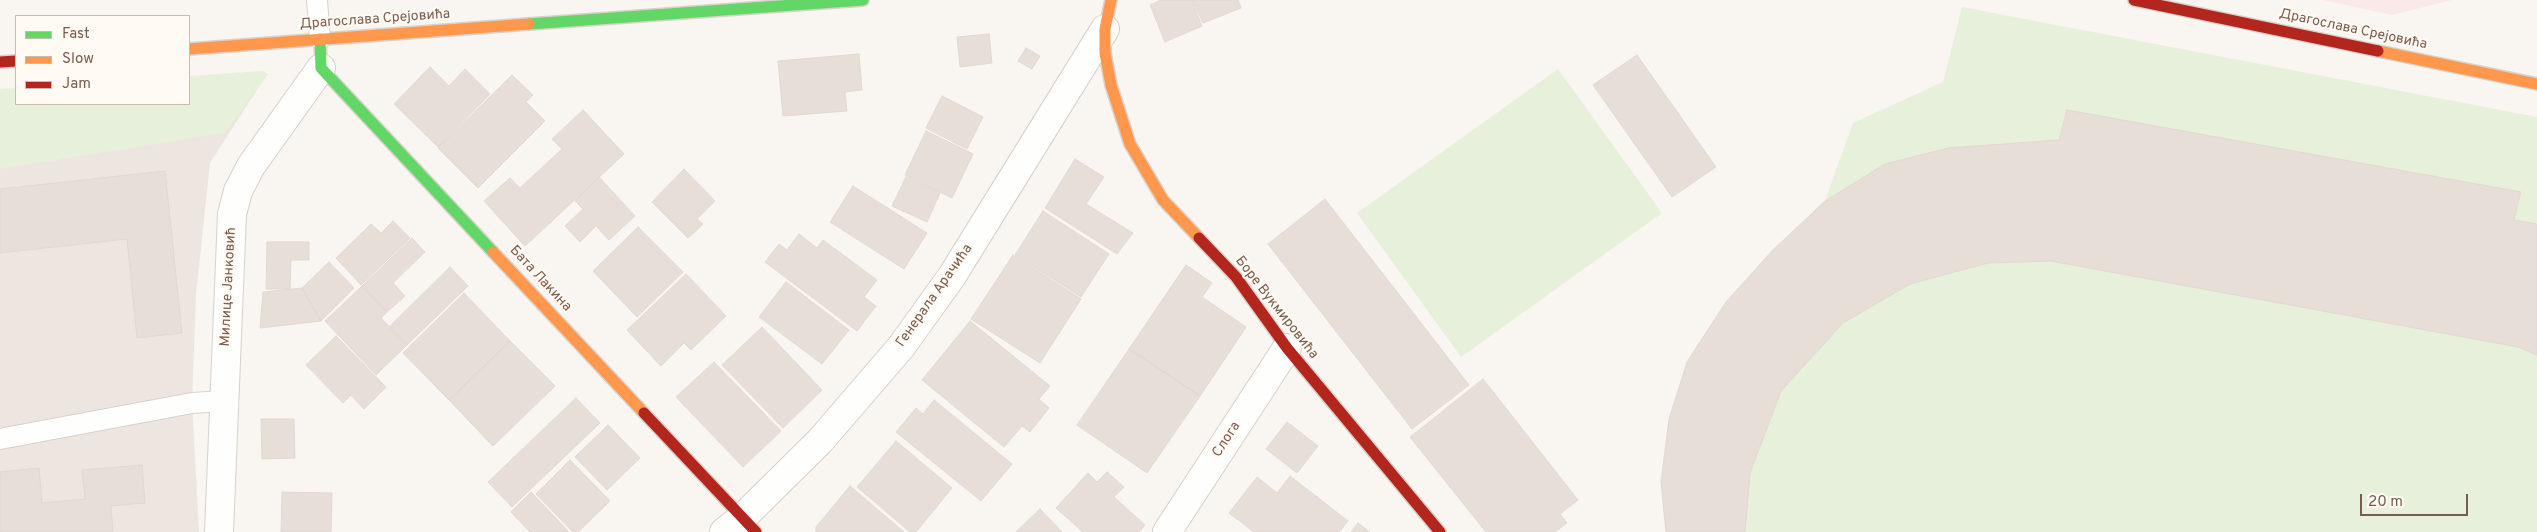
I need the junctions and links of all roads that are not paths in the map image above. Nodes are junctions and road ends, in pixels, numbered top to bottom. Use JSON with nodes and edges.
{"nodes":[{"id":1,"x":317,"y":0,"type":"edge"},
{"id":2,"x":863,"y":0,"type":"edge"},
{"id":3,"x":1111,"y":0,"type":"edge"},
{"id":4,"x":2134,"y":0,"type":"edge"},
{"id":5,"x":1105,"y":29,"type":"junction"},
{"id":6,"x":320,"y":39,"type":"junction"},
{"id":7,"x":190,"y":48,"type":"edge"},
{"id":8,"x":15,"y":60,"type":"edge"},
{"id":9,"x":0,"y":62,"type":"edge"},
{"id":10,"x":321,"y":68,"type":"junction"},
{"id":11,"x":2537,"y":84,"type":"edge"},
{"id":12,"x":1287,"y":348,"type":"junction"},
{"id":13,"x":224,"y":401,"type":"junction"},
{"id":14,"x":0,"y":439,"type":"edge"},
{"id":15,"x":741,"y":527,"type":"edge"},
{"id":16,"x":219,"y":532,"type":"edge"},
{"id":17,"x":1167,"y":532,"type":"edge"},
{"id":18,"x":1440,"y":532,"type":"edge"}],
"edges":[{"from":1,"to":6,"type":"lane"},
{"from":2,"to":6,"type":"street","name":"Драгослава Срејовића"},
{"from":3,"to":5,"type":"street","name":"Боре Вукмировића"},
{"from":4,"to":11,"type":"street","name":"Драгослава Срејовића"},
{"from":5,"to":12,"type":"street","name":"Боре Вукмировића"},
{"from":5,"to":15,"type":"street","name":"Генерала Арачића"},
{"from":6,"to":7,"type":"street","name":"Драгослава Срејовића"},
{"from":6,"to":10,"type":"street"},
{"from":8,"to":9,"type":"street"},
{"from":10,"to":13,"type":"street","name":"Милице Јанковић"},
{"from":10,"to":15,"type":"street","name":"Бата Лакина"},
{"from":12,"to":17,"type":"street","name":"Слога"},
{"from":12,"to":18,"type":"street","name":"Боре Вукмировића"},
{"from":13,"to":14,"type":"lane"},
{"from":13,"to":16,"type":"street","name":"Милице Јанковић"}]}
